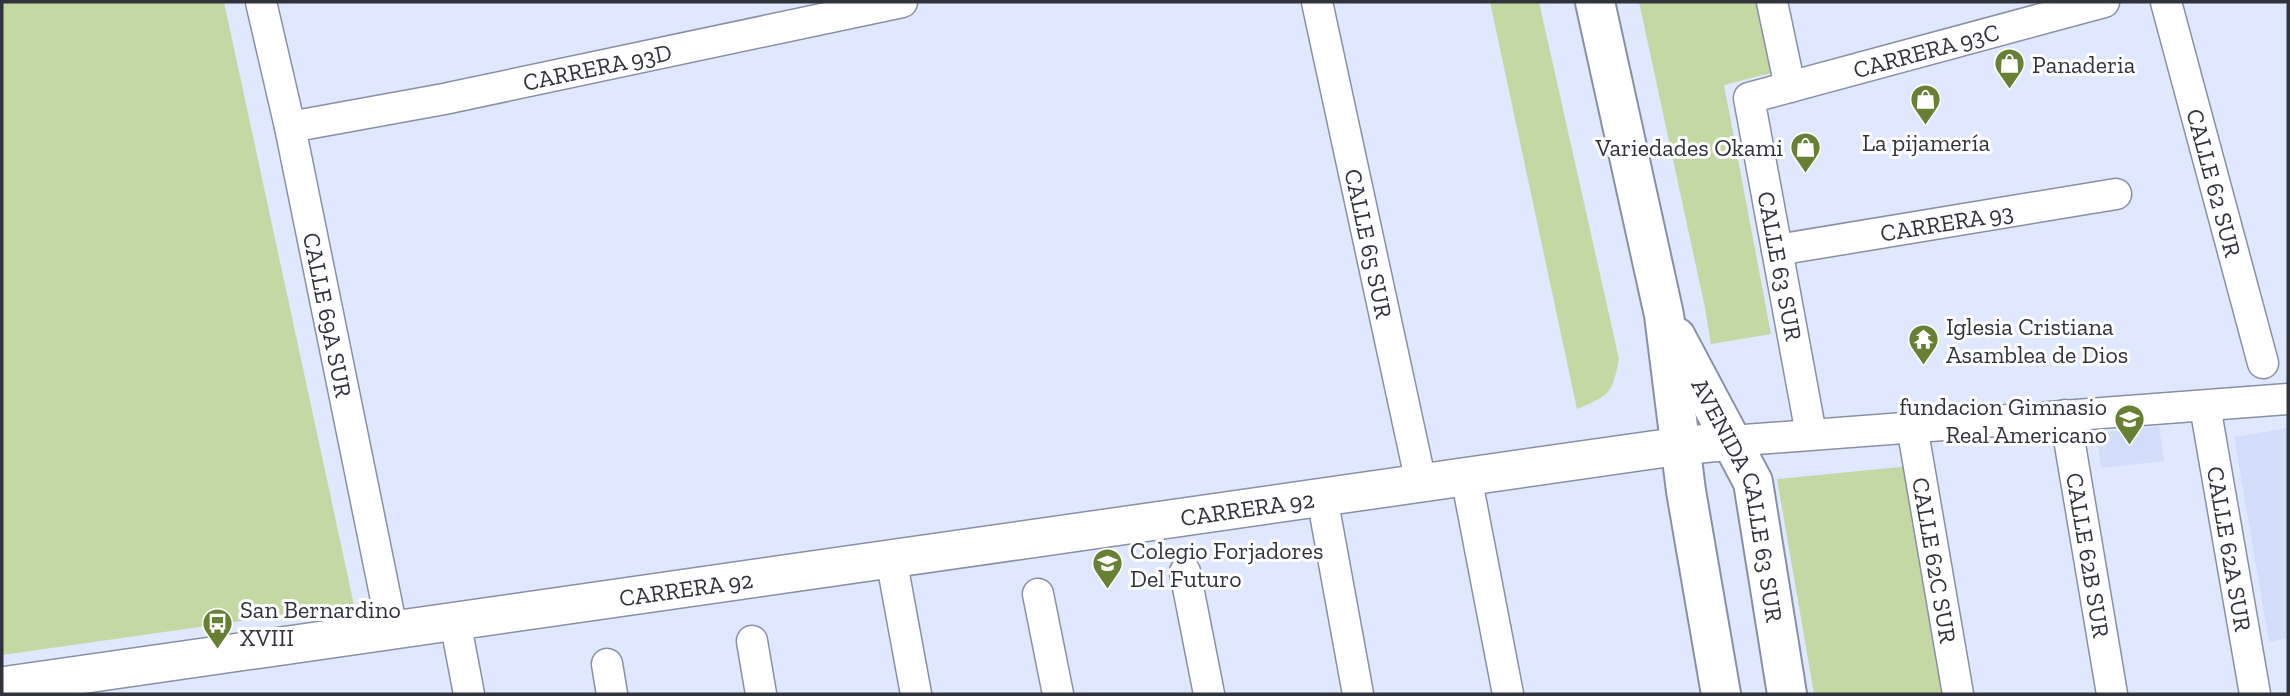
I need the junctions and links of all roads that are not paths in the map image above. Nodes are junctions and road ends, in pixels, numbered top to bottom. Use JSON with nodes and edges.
{"nodes":[{"id":1,"x":261,"y":2,"type":"edge"},
{"id":2,"x":902,"y":2,"type":"edge"},
{"id":3,"x":1317,"y":2,"type":"edge"},
{"id":4,"x":1595,"y":2,"type":"edge"},
{"id":5,"x":1772,"y":2,"type":"edge"},
{"id":6,"x":2104,"y":2,"type":"edge"},
{"id":7,"x":2166,"y":2,"type":"edge"},
{"id":8,"x":1790,"y":87,"type":"junction"},
{"id":9,"x":1749,"y":98,"type":"joint"},
{"id":10,"x":290,"y":127,"type":"junction"},
{"id":11,"x":2116,"y":194,"type":"dead end"},
{"id":12,"x":1777,"y":250,"type":"junction"},
{"id":13,"x":1664,"y":315,"type":"junction"},
{"id":14,"x":2263,"y":363,"type":"dead end"},
{"id":15,"x":2288,"y":400,"type":"edge"},
{"id":16,"x":2205,"y":406,"type":"junction"},
{"id":17,"x":2066,"y":415,"type":"junction"},
{"id":18,"x":1912,"y":426,"type":"junction"},
{"id":19,"x":1811,"y":434,"type":"junction"},
{"id":20,"x":1731,"y":441,"type":"junction"},
{"id":21,"x":1680,"y":446,"type":"junction"},
{"id":22,"x":1466,"y":476,"type":"junction"},
{"id":23,"x":1421,"y":483,"type":"junction"},
{"id":24,"x":1322,"y":497,"type":"junction"},
{"id":25,"x":891,"y":558,"type":"junction"},
{"id":26,"x":1185,"y":572,"type":"dead end"},
{"id":27,"x":1038,"y":594,"type":"dead end"},
{"id":28,"x":455,"y":621,"type":"junction"},
{"id":29,"x":392,"y":629,"type":"junction"},
{"id":30,"x":751,"y":640,"type":"dead end"},
{"id":31,"x":607,"y":664,"type":"dead end"},
{"id":32,"x":2,"y":686,"type":"edge"},
{"id":33,"x":468,"y":694,"type":"edge"},
{"id":34,"x":612,"y":694,"type":"edge"},
{"id":35,"x":761,"y":694,"type":"edge"},
{"id":36,"x":916,"y":694,"type":"edge"},
{"id":37,"x":1058,"y":694,"type":"edge"},
{"id":38,"x":1209,"y":694,"type":"edge"},
{"id":39,"x":1359,"y":694,"type":"edge"},
{"id":40,"x":1508,"y":694,"type":"edge"},
{"id":41,"x":1721,"y":694,"type":"edge"},
{"id":42,"x":1787,"y":694,"type":"edge"},
{"id":43,"x":1958,"y":694,"type":"edge"},
{"id":44,"x":2112,"y":694,"type":"edge"},
{"id":45,"x":2255,"y":694,"type":"edge"}],
"edges":[{"from":1,"to":10,"type":"street","name":"CALLE 69A SUR"},
{"from":2,"to":10,"type":"street","name":"CARRERA 93D"},
{"from":3,"to":23,"type":"street","name":"CALLE 65 SUR"},
{"from":4,"to":13,"type":"main road","name":"AVENIDA CALLE 63 SUR"},
{"from":5,"to":8,"type":"street"},
{"from":6,"to":8,"type":"street","name":"CARRERA 93C"},
{"from":7,"to":14,"type":"street","name":"CALLE 62 SUR"},
{"from":8,"to":9,"type":"street","name":"CARRERA 93C"},
{"from":9,"to":12,"type":"street","name":"CALLE 63 SUR"},
{"from":10,"to":29,"type":"street","name":"CALLE 69A SUR"},
{"from":11,"to":12,"type":"street","name":"CARRERA 93"},
{"from":12,"to":19,"type":"street","name":"CALLE 63 SUR"},
{"from":13,"to":20,"type":"main road","name":"AVENIDA CALLE 63 SUR"},
{"from":13,"to":21,"type":"main road","name":"AVENIDA CALLE 63 SUR"},
{"from":15,"to":16,"type":"street","name":"CARRERA 92"},
{"from":16,"to":17,"type":"street","name":"CARRERA 92"},
{"from":16,"to":45,"type":"street","name":"CALLE 62A SUR"},
{"from":17,"to":18,"type":"street","name":"CARRERA 92"},
{"from":17,"to":44,"type":"street","name":"CALLE 62B SUR"},
{"from":18,"to":19,"type":"street","name":"CARRERA 92"},
{"from":18,"to":43,"type":"street","name":"CALLE 62C SUR"},
{"from":19,"to":20,"type":"street","name":"CARRERA 92"},
{"from":20,"to":21,"type":"street","name":"CARRERA 92"},
{"from":20,"to":42,"type":"main road","name":"AVENIDA CALLE 63 SUR"},
{"from":21,"to":22,"type":"street","name":"CARRERA 92"},
{"from":21,"to":41,"type":"main road","name":"AVENIDA CALLE 63 SUR"},
{"from":22,"to":23,"type":"street","name":"CARRERA 92"},
{"from":22,"to":40,"type":"street"},
{"from":23,"to":24,"type":"street","name":"CARRERA 92"},
{"from":24,"to":25,"type":"street","name":"CARRERA 92"},
{"from":24,"to":39,"type":"street"},
{"from":25,"to":28,"type":"street","name":"CARRERA 92"},
{"from":25,"to":36,"type":"street"},
{"from":26,"to":38,"type":"street"},
{"from":27,"to":37,"type":"street"},
{"from":28,"to":29,"type":"street","name":"CARRERA 92"},
{"from":28,"to":33,"type":"street"},
{"from":29,"to":32,"type":"street","name":"CARRERA 92"},
{"from":30,"to":35,"type":"street"},
{"from":31,"to":34,"type":"street"}]}
